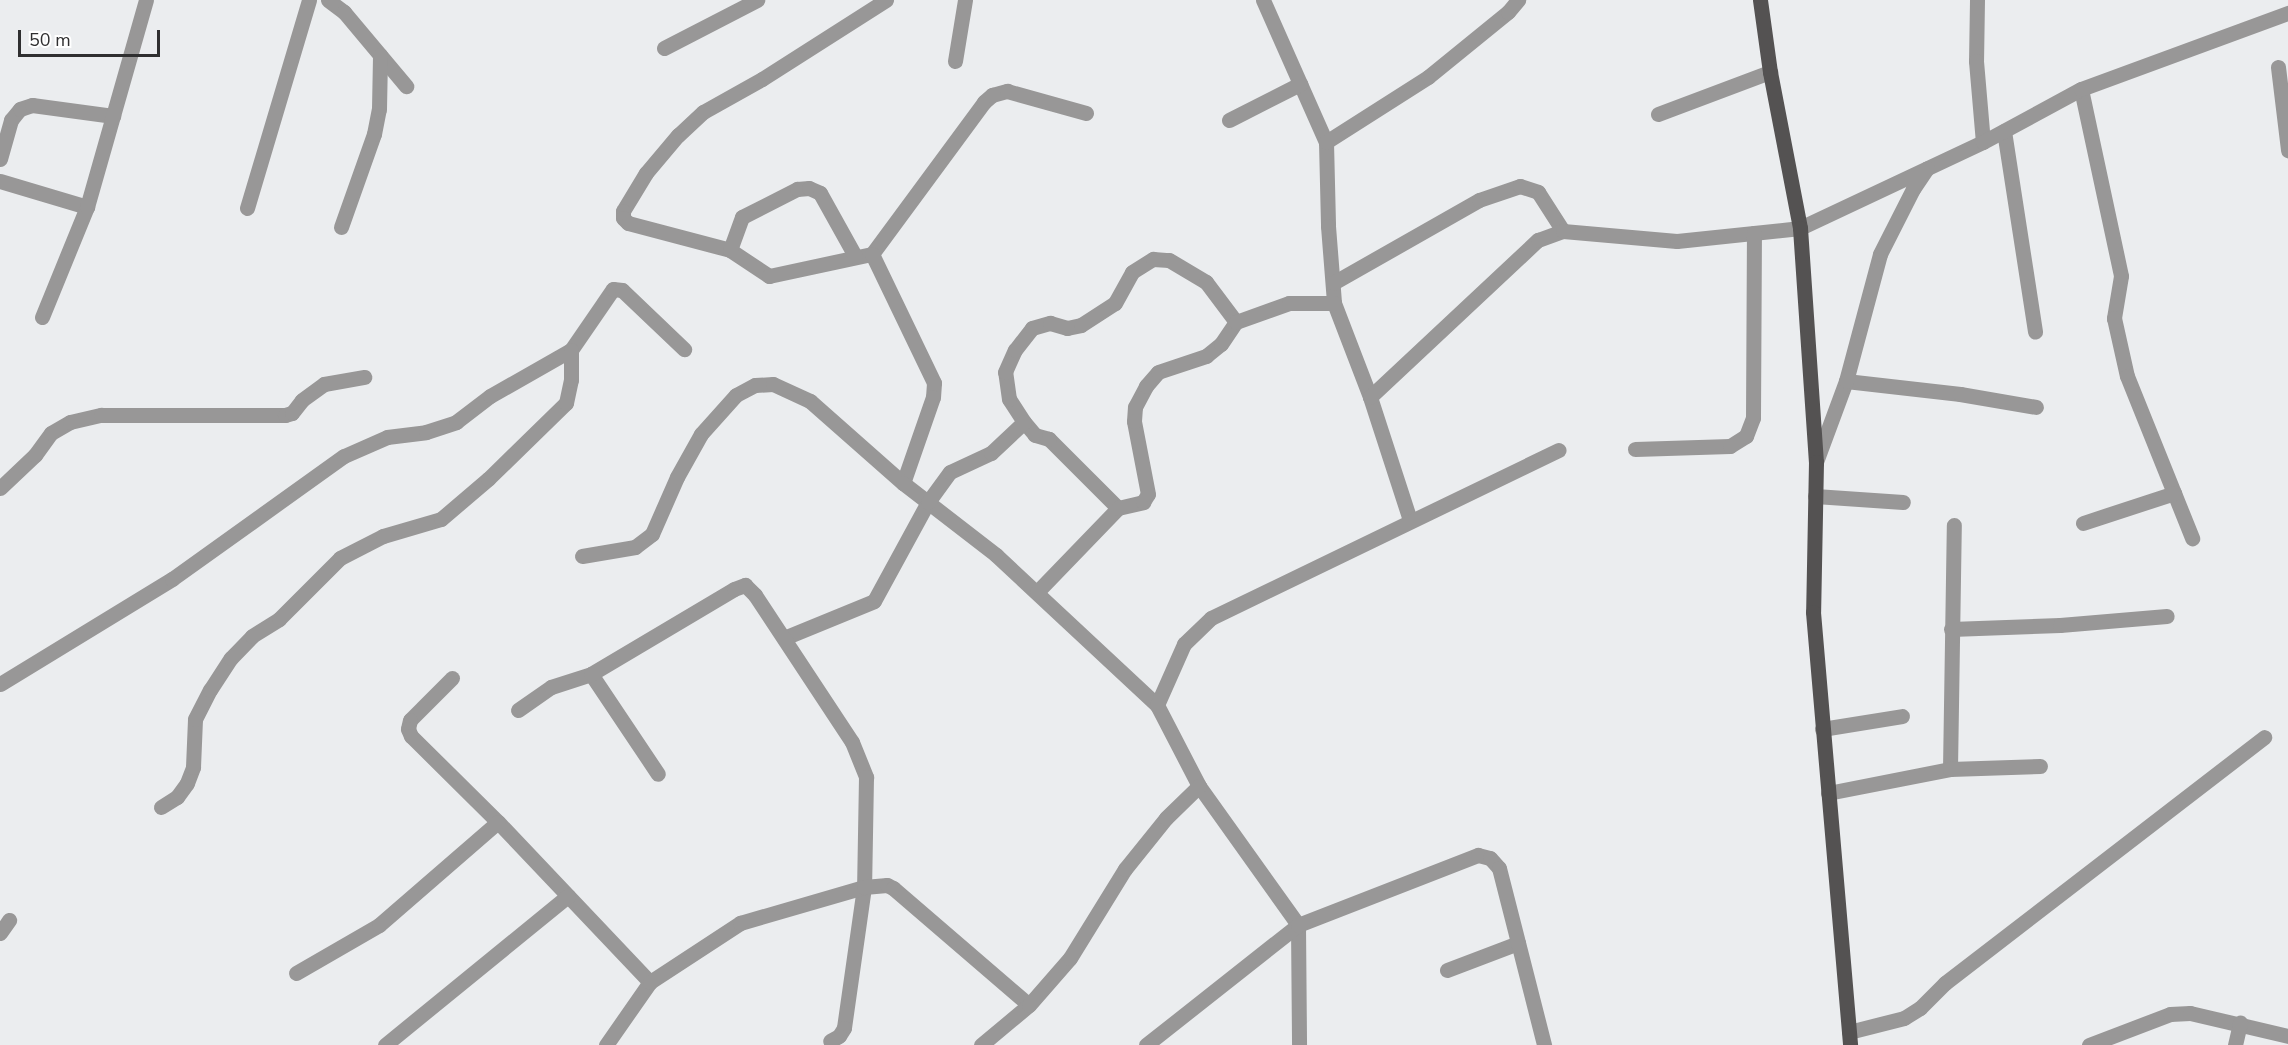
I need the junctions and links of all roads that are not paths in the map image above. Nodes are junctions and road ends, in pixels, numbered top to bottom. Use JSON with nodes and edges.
{"nodes":[{"id":1,"x":146,"y":0,"type":"edge"},
{"id":2,"x":309,"y":0,"type":"edge"},
{"id":3,"x":328,"y":0,"type":"edge"},
{"id":4,"x":757,"y":0,"type":"edge"},
{"id":5,"x":886,"y":0,"type":"edge"},
{"id":6,"x":965,"y":0,"type":"edge"},
{"id":7,"x":1263,"y":0,"type":"edge"},
{"id":8,"x":1760,"y":0,"type":"edge"},
{"id":9,"x":1977,"y":0,"type":"edge"},
{"id":10,"x":1509,"y":4,"type":"edge"},
{"id":11,"x":2288,"y":13,"type":"edge"},
{"id":12,"x":664,"y":48,"type":"dead end"},
{"id":13,"x":380,"y":55,"type":"junction"},
{"id":14,"x":955,"y":61,"type":"dead end"},
{"id":15,"x":2278,"y":67,"type":"dead end"},
{"id":16,"x":1770,"y":72,"type":"junction"},
{"id":17,"x":1300,"y":84,"type":"junction"},
{"id":18,"x":406,"y":86,"type":"dead end"},
{"id":19,"x":2081,"y":89,"type":"junction"},
{"id":20,"x":1086,"y":113,"type":"dead end"},
{"id":21,"x":1658,"y":114,"type":"dead end"},
{"id":22,"x":113,"y":116,"type":"junction"},
{"id":23,"x":1229,"y":120,"type":"dead end"},
{"id":24,"x":2004,"y":131,"type":"junction"},
{"id":25,"x":1326,"y":142,"type":"junction"},
{"id":26,"x":1983,"y":142,"type":"junction"},
{"id":27,"x":2288,"y":150,"type":"edge"},
{"id":28,"x":0,"y":159,"type":"edge"},
{"id":29,"x":1928,"y":168,"type":"junction"},
{"id":30,"x":0,"y":181,"type":"edge"},
{"id":31,"x":87,"y":207,"type":"junction"},
{"id":32,"x":247,"y":208,"type":"dead end"},
{"id":33,"x":341,"y":227,"type":"dead end"},
{"id":34,"x":1800,"y":228,"type":"junction"},
{"id":35,"x":1563,"y":231,"type":"junction"},
{"id":36,"x":1754,"y":233,"type":"junction"},
{"id":37,"x":730,"y":250,"type":"junction"},
{"id":38,"x":872,"y":254,"type":"junction"},
{"id":39,"x":855,"y":256,"type":"junction"},
{"id":40,"x":1333,"y":283,"type":"junction"},
{"id":41,"x":1334,"y":303,"type":"junction"},
{"id":42,"x":42,"y":317,"type":"dead end"},
{"id":43,"x":1236,"y":322,"type":"junction"},
{"id":44,"x":2035,"y":332,"type":"dead end"},
{"id":45,"x":684,"y":349,"type":"dead end"},
{"id":46,"x":571,"y":350,"type":"junction"},
{"id":47,"x":364,"y":377,"type":"dead end"},
{"id":48,"x":1846,"y":381,"type":"junction"},
{"id":49,"x":1370,"y":397,"type":"junction"},
{"id":50,"x":2036,"y":407,"type":"dead end"},
{"id":51,"x":1024,"y":422,"type":"junction"},
{"id":52,"x":1635,"y":449,"type":"dead end"},
{"id":53,"x":1558,"y":450,"type":"dead end"},
{"id":54,"x":1816,"y":462,"type":"junction"},
{"id":55,"x":903,"y":483,"type":"junction"},
{"id":56,"x":0,"y":489,"type":"edge"},
{"id":57,"x":2174,"y":493,"type":"junction"},
{"id":58,"x":1815,"y":496,"type":"junction"},
{"id":59,"x":927,"y":502,"type":"junction"},
{"id":60,"x":1903,"y":502,"type":"dead end"},
{"id":61,"x":1118,"y":508,"type":"junction"},
{"id":62,"x":1410,"y":520,"type":"junction"},
{"id":63,"x":2084,"y":523,"type":"dead end"},
{"id":64,"x":1954,"y":525,"type":"dead end"},
{"id":65,"x":2192,"y":538,"type":"dead end"},
{"id":66,"x":582,"y":556,"type":"dead end"},
{"id":67,"x":1037,"y":592,"type":"junction"},
{"id":68,"x":2167,"y":616,"type":"dead end"},
{"id":69,"x":1951,"y":629,"type":"junction"},
{"id":70,"x":784,"y":638,"type":"junction"},
{"id":71,"x":591,"y":674,"type":"junction"},
{"id":72,"x":452,"y":678,"type":"dead end"},
{"id":73,"x":0,"y":684,"type":"edge"},
{"id":74,"x":1157,"y":705,"type":"junction"},
{"id":75,"x":518,"y":710,"type":"dead end"},
{"id":76,"x":1902,"y":716,"type":"dead end"},
{"id":77,"x":1822,"y":729,"type":"junction"},
{"id":78,"x":2264,"y":737,"type":"dead end"},
{"id":79,"x":2040,"y":766,"type":"dead end"},
{"id":80,"x":1950,"y":769,"type":"junction"},
{"id":81,"x":658,"y":774,"type":"dead end"},
{"id":82,"x":1199,"y":786,"type":"junction"},
{"id":83,"x":1828,"y":793,"type":"junction"},
{"id":84,"x":161,"y":807,"type":"dead end"},
{"id":85,"x":498,"y":822,"type":"junction"},
{"id":86,"x":864,"y":887,"type":"junction"},
{"id":87,"x":568,"y":896,"type":"junction"},
{"id":88,"x":9,"y":920,"type":"dead end"},
{"id":89,"x":1298,"y":925,"type":"junction"},
{"id":90,"x":0,"y":933,"type":"edge"},
{"id":91,"x":1518,"y":943,"type":"junction"},
{"id":92,"x":1447,"y":970,"type":"dead end"},
{"id":93,"x":296,"y":974,"type":"dead end"},
{"id":94,"x":650,"y":982,"type":"junction"},
{"id":95,"x":1029,"y":1005,"type":"junction"},
{"id":96,"x":2240,"y":1023,"type":"junction"},
{"id":97,"x":2288,"y":1036,"type":"edge"},
{"id":98,"x":1849,"y":1038,"type":"edge"},
{"id":99,"x":830,"y":1041,"type":"dead end"},
{"id":100,"x":385,"y":1045,"type":"edge"},
{"id":101,"x":606,"y":1045,"type":"edge"},
{"id":102,"x":981,"y":1045,"type":"edge"},
{"id":103,"x":1146,"y":1045,"type":"edge"},
{"id":104,"x":1299,"y":1045,"type":"edge"},
{"id":105,"x":1544,"y":1045,"type":"edge"},
{"id":106,"x":2089,"y":1045,"type":"edge"},
{"id":107,"x":2235,"y":1045,"type":"edge"}],
"edges":[{"from":1,"to":22,"type":"street"},
{"from":2,"to":32,"type":"street"},
{"from":3,"to":13,"type":"street"},
{"from":4,"to":12,"type":"street"},
{"from":5,"to":37,"type":"street"},
{"from":6,"to":14,"type":"street"},
{"from":7,"to":17,"type":"street"},
{"from":8,"to":16,"type":"main road"},
{"from":9,"to":26,"type":"street"},
{"from":10,"to":25,"type":"street"},
{"from":11,"to":19,"type":"street"},
{"from":13,"to":18,"type":"street"},
{"from":13,"to":33,"type":"street"},
{"from":15,"to":27,"type":"street"},
{"from":16,"to":21,"type":"street"},
{"from":16,"to":34,"type":"main road"},
{"from":17,"to":23,"type":"street"},
{"from":17,"to":25,"type":"street"},
{"from":19,"to":24,"type":"street"},
{"from":19,"to":57,"type":"street"},
{"from":20,"to":38,"type":"street"},
{"from":22,"to":28,"type":"street"},
{"from":22,"to":31,"type":"street"},
{"from":24,"to":26,"type":"street"},
{"from":24,"to":44,"type":"street"},
{"from":25,"to":40,"type":"street"},
{"from":26,"to":29,"type":"street"},
{"from":29,"to":34,"type":"street"},
{"from":29,"to":48,"type":"street"},
{"from":30,"to":31,"type":"street"},
{"from":31,"to":42,"type":"street"},
{"from":34,"to":36,"type":"street"},
{"from":34,"to":54,"type":"main road"},
{"from":35,"to":36,"type":"street"},
{"from":35,"to":40,"type":"street"},
{"from":35,"to":49,"type":"street"},
{"from":36,"to":52,"type":"street"},
{"from":37,"to":39,"type":"street"},
{"from":37,"to":39,"type":"street"},
{"from":38,"to":39,"type":"street"},
{"from":38,"to":55,"type":"street"},
{"from":40,"to":41,"type":"street"},
{"from":41,"to":43,"type":"street"},
{"from":41,"to":49,"type":"street"},
{"from":43,"to":51,"type":"street"},
{"from":43,"to":61,"type":"street"},
{"from":45,"to":46,"type":"street"},
{"from":46,"to":73,"type":"street"},
{"from":46,"to":84,"type":"street"},
{"from":47,"to":56,"type":"street"},
{"from":48,"to":50,"type":"street"},
{"from":48,"to":54,"type":"street"},
{"from":49,"to":62,"type":"street"},
{"from":51,"to":59,"type":"street"},
{"from":51,"to":61,"type":"street"},
{"from":53,"to":62,"type":"street"},
{"from":54,"to":58,"type":"main road"},
{"from":55,"to":59,"type":"street"},
{"from":55,"to":66,"type":"street"},
{"from":57,"to":63,"type":"street"},
{"from":57,"to":65,"type":"street"},
{"from":58,"to":60,"type":"street"},
{"from":58,"to":77,"type":"main road"},
{"from":59,"to":67,"type":"street"},
{"from":59,"to":70,"type":"street"},
{"from":61,"to":67,"type":"street"},
{"from":62,"to":74,"type":"street"},
{"from":64,"to":69,"type":"street"},
{"from":67,"to":74,"type":"street"},
{"from":68,"to":69,"type":"street"},
{"from":69,"to":80,"type":"street"},
{"from":70,"to":71,"type":"street"},
{"from":70,"to":86,"type":"street"},
{"from":71,"to":75,"type":"street"},
{"from":71,"to":81,"type":"street"},
{"from":72,"to":85,"type":"street"},
{"from":74,"to":82,"type":"street"},
{"from":76,"to":77,"type":"street"},
{"from":77,"to":83,"type":"main road"},
{"from":78,"to":98,"type":"street"},
{"from":79,"to":80,"type":"street"},
{"from":80,"to":83,"type":"street"},
{"from":82,"to":89,"type":"street"},
{"from":82,"to":95,"type":"street"},
{"from":83,"to":98,"type":"main road"},
{"from":85,"to":87,"type":"street"},
{"from":85,"to":93,"type":"street"},
{"from":86,"to":94,"type":"street"},
{"from":86,"to":95,"type":"street"},
{"from":86,"to":99,"type":"street"},
{"from":87,"to":94,"type":"street"},
{"from":87,"to":100,"type":"street"},
{"from":88,"to":90,"type":"street"},
{"from":89,"to":91,"type":"street"},
{"from":89,"to":103,"type":"street"},
{"from":89,"to":104,"type":"street"},
{"from":91,"to":92,"type":"street"},
{"from":91,"to":105,"type":"street"},
{"from":94,"to":101,"type":"street"},
{"from":95,"to":102,"type":"street"},
{"from":96,"to":97,"type":"street"},
{"from":96,"to":106,"type":"street"},
{"from":96,"to":107,"type":"street"}]}
